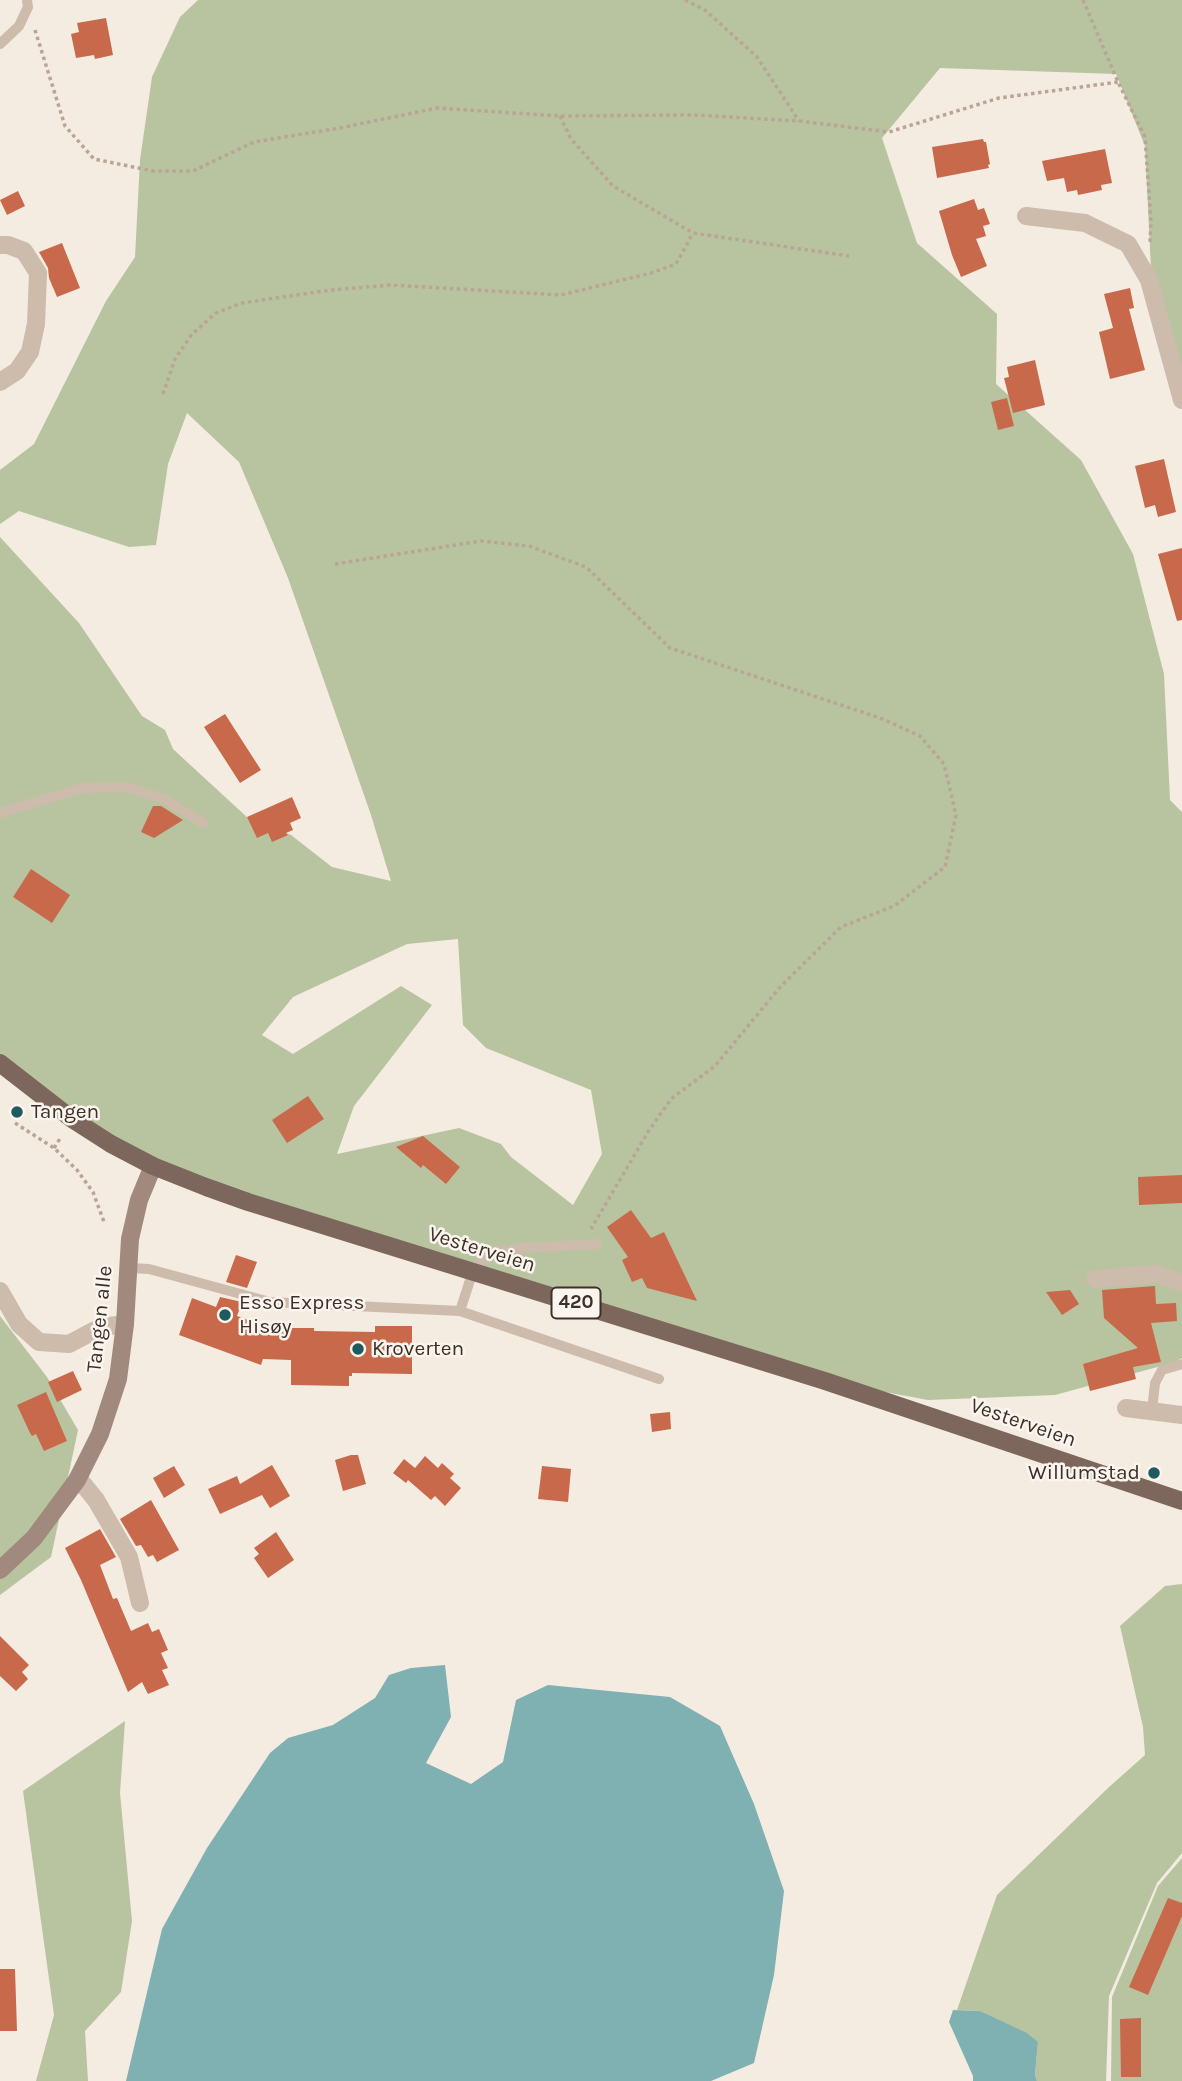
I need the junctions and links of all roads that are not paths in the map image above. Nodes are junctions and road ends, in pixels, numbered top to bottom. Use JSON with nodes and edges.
{"nodes":[{"id":1,"x":27,"y":4,"type":"edge"},
{"id":2,"x":0,"y":44,"type":"edge"},
{"id":3,"x":1026,"y":216,"type":"dead end"},
{"id":4,"x":0,"y":245,"type":"edge"},
{"id":5,"x":0,"y":382,"type":"edge"},
{"id":6,"x":1182,"y":400,"type":"edge"},
{"id":7,"x":0,"y":813,"type":"edge"},
{"id":8,"x":203,"y":823,"type":"dead end"},
{"id":9,"x":0,"y":1063,"type":"edge"},
{"id":10,"x":153,"y":1166,"type":"junction"},
{"id":11,"x":597,"y":1244,"type":"dead end"},
{"id":12,"x":128,"y":1268,"type":"junction"},
{"id":13,"x":473,"y":1271,"type":"junction"},
{"id":14,"x":1095,"y":1279,"type":"dead end"},
{"id":15,"x":1182,"y":1283,"type":"edge"},
{"id":16,"x":0,"y":1291,"type":"edge"},
{"id":17,"x":460,"y":1311,"type":"junction"},
{"id":18,"x":125,"y":1324,"type":"junction"},
{"id":19,"x":1182,"y":1364,"type":"edge"},
{"id":20,"x":659,"y":1380,"type":"dead end"},
{"id":21,"x":1126,"y":1408,"type":"dead end"},
{"id":22,"x":1152,"y":1412,"type":"junction"},
{"id":23,"x":1182,"y":1415,"type":"edge"},
{"id":24,"x":77,"y":1480,"type":"junction"},
{"id":25,"x":1180,"y":1500,"type":"edge"},
{"id":26,"x":0,"y":1570,"type":"edge"},
{"id":27,"x":140,"y":1603,"type":"dead end"}],
"edges":[{"from":1,"to":2,"type":"lane"},
{"from":3,"to":6,"type":"street"},
{"from":4,"to":5,"type":"street"},
{"from":7,"to":8,"type":"lane"},
{"from":9,"to":10,"type":"main road","name":"Vesterveien","number":"420"},
{"from":10,"to":12,"type":"main road","name":"Tangen alle"},
{"from":10,"to":13,"type":"main road","name":"Vesterveien","number":"420"},
{"from":11,"to":13,"type":"lane"},
{"from":12,"to":17,"type":"lane"},
{"from":12,"to":18,"type":"main road","name":"Tangen alle"},
{"from":13,"to":17,"type":"lane"},
{"from":13,"to":25,"type":"main road","name":"Vesterveien","number":"420"},
{"from":14,"to":15,"type":"street"},
{"from":16,"to":18,"type":"street"},
{"from":17,"to":20,"type":"lane"},
{"from":18,"to":24,"type":"main road","name":"Tangen alle"},
{"from":19,"to":22,"type":"lane"},
{"from":21,"to":22,"type":"street"},
{"from":22,"to":23,"type":"street"},
{"from":24,"to":26,"type":"main road","name":"Tangen alle"},
{"from":24,"to":27,"type":"street"}]}
